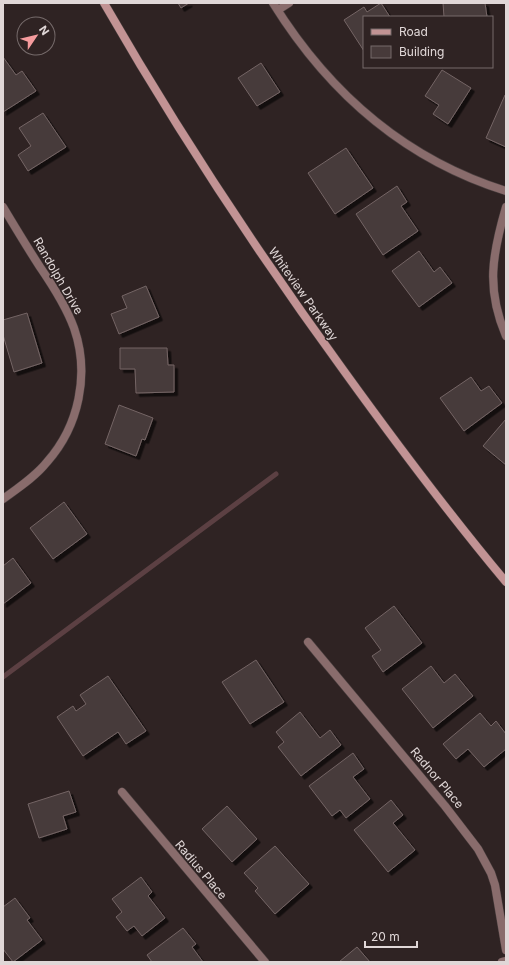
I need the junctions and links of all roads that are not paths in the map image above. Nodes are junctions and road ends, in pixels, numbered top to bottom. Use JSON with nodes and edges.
{"nodes":[{"id":1,"x":104,"y":3,"type":"edge"},
{"id":2,"x":289,"y":3,"type":"edge"},
{"id":3,"x":275,"y":7,"type":"edge"},
{"id":4,"x":506,"y":191,"type":"edge"},
{"id":5,"x":3,"y":207,"type":"edge"},
{"id":6,"x":506,"y":207,"type":"edge"},
{"id":7,"x":506,"y":336,"type":"edge"},
{"id":8,"x":3,"y":499,"type":"edge"},
{"id":9,"x":506,"y":582,"type":"edge"},
{"id":10,"x":308,"y":642,"type":"dead end"},
{"id":11,"x":122,"y":792,"type":"dead end"},
{"id":12,"x":506,"y":950,"type":"edge"},
{"id":13,"x":506,"y":961,"type":"edge"},
{"id":14,"x":264,"y":962,"type":"edge"},
{"id":15,"x":502,"y":962,"type":"edge"}],
"edges":[{"from":1,"to":9,"type":"street","name":"Whiteview Parkway"},
{"from":2,"to":3,"type":"street"},
{"from":3,"to":4,"type":"street"},
{"from":5,"to":8,"type":"street","name":"Randolph Drive"},
{"from":6,"to":7,"type":"street"},
{"from":10,"to":12,"type":"street","name":"Radnor Place"},
{"from":11,"to":14,"type":"street","name":"Radius Place"},
{"from":13,"to":15,"type":"street"}]}
